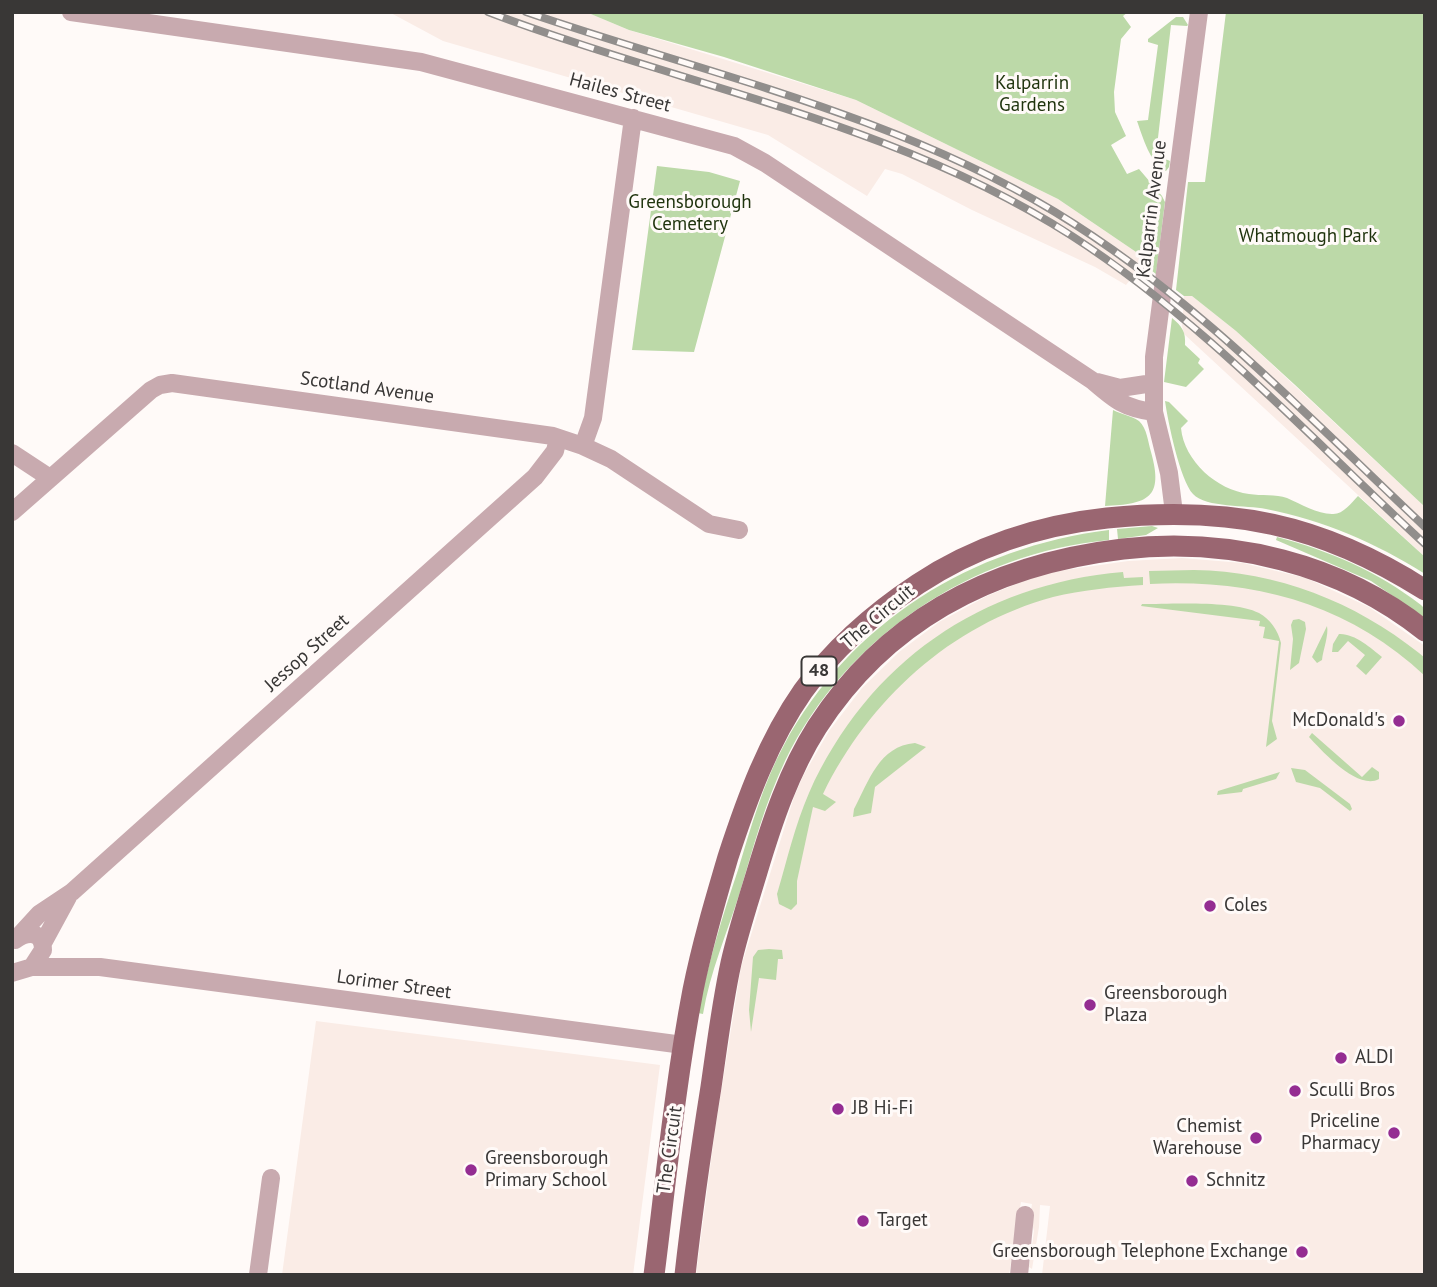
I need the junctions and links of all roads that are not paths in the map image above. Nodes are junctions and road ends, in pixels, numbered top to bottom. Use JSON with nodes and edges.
{"nodes":[{"id":1,"x":71,"y":12,"type":"edge"},
{"id":2,"x":1199,"y":12,"type":"edge"},
{"id":3,"x":633,"y":118,"type":"junction"},
{"id":4,"x":1093,"y":381,"type":"junction"},
{"id":5,"x":1153,"y":383,"type":"junction"},
{"id":6,"x":1154,"y":412,"type":"junction"},
{"id":7,"x":558,"y":438,"type":"junction"},
{"id":8,"x":583,"y":446,"type":"junction"},
{"id":9,"x":12,"y":453,"type":"edge"},
{"id":10,"x":50,"y":478,"type":"junction"},
{"id":11,"x":12,"y":512,"type":"edge"},
{"id":12,"x":1174,"y":513,"type":"junction"},
{"id":13,"x":738,"y":530,"type":"dead end"},
{"id":14,"x":1175,"y":547,"type":"junction"},
{"id":15,"x":1425,"y":590,"type":"edge"},
{"id":16,"x":1425,"y":631,"type":"edge"},
{"id":17,"x":72,"y":892,"type":"junction"},
{"id":18,"x":15,"y":940,"type":"edge"},
{"id":19,"x":43,"y":946,"type":"junction"},
{"id":20,"x":100,"y":967,"type":"junction"},
{"id":21,"x":21,"y":971,"type":"edge"},
{"id":22,"x":12,"y":990,"type":"edge"},
{"id":23,"x":683,"y":1045,"type":"junction"},
{"id":24,"x":716,"y":1048,"type":"junction"},
{"id":25,"x":271,"y":1178,"type":"dead end"},
{"id":26,"x":1025,"y":1215,"type":"dead end"},
{"id":27,"x":258,"y":1275,"type":"edge"},
{"id":28,"x":654,"y":1275,"type":"edge"},
{"id":29,"x":685,"y":1275,"type":"edge"},
{"id":30,"x":1019,"y":1275,"type":"edge"}],
"edges":[{"from":1,"to":3,"type":"street","name":"Hailes Street"},
{"from":2,"to":5,"type":"street","name":"Kalparrin Avenue"},
{"from":3,"to":4,"type":"street","name":"Hailes Street"},
{"from":3,"to":8,"type":"street"},
{"from":4,"to":5,"type":"street","name":"Hailes Street"},
{"from":4,"to":6,"type":"street","name":"Hailes Street"},
{"from":5,"to":6,"type":"street","name":"Kalparrin Avenue"},
{"from":6,"to":12,"type":"street"},
{"from":7,"to":8,"type":"street","name":"Scotland Avenue"},
{"from":7,"to":10,"type":"street","name":"Scotland Avenue"},
{"from":7,"to":17,"type":"street","name":"Jessop Street"},
{"from":8,"to":13,"type":"street","name":"Scotland Avenue"},
{"from":9,"to":10,"type":"street"},
{"from":10,"to":11,"type":"street","name":"Scotland Avenue"},
{"from":12,"to":14,"type":"main road"},
{"from":12,"to":15,"type":"main road","name":"The Circuit","number":"48"},
{"from":12,"to":23,"type":"main road","name":"The Circuit","number":"48"},
{"from":14,"to":16,"type":"main road","name":"The Circuit","number":"48"},
{"from":14,"to":24,"type":"main road","name":"The Circuit","number":"48"},
{"from":17,"to":18,"type":"street","name":"Jessop Street"},
{"from":17,"to":19,"type":"street","name":"Jessop Street"},
{"from":18,"to":19,"type":"street","name":"Lorimer Street"},
{"from":19,"to":20,"type":"street","name":"Lorimer Street"},
{"from":19,"to":21,"type":"street","name":"Jessop Street"},
{"from":20,"to":21,"type":"street","name":"Lorimer Street"},
{"from":20,"to":23,"type":"street","name":"Lorimer Street"},
{"from":21,"to":22,"type":"street"},
{"from":23,"to":24,"type":"main road"},
{"from":23,"to":28,"type":"main road","name":"The Circuit","number":"48"},
{"from":24,"to":29,"type":"main road","name":"The Circuit","number":"48"},
{"from":25,"to":27,"type":"street"},
{"from":26,"to":30,"type":"street"}]}
